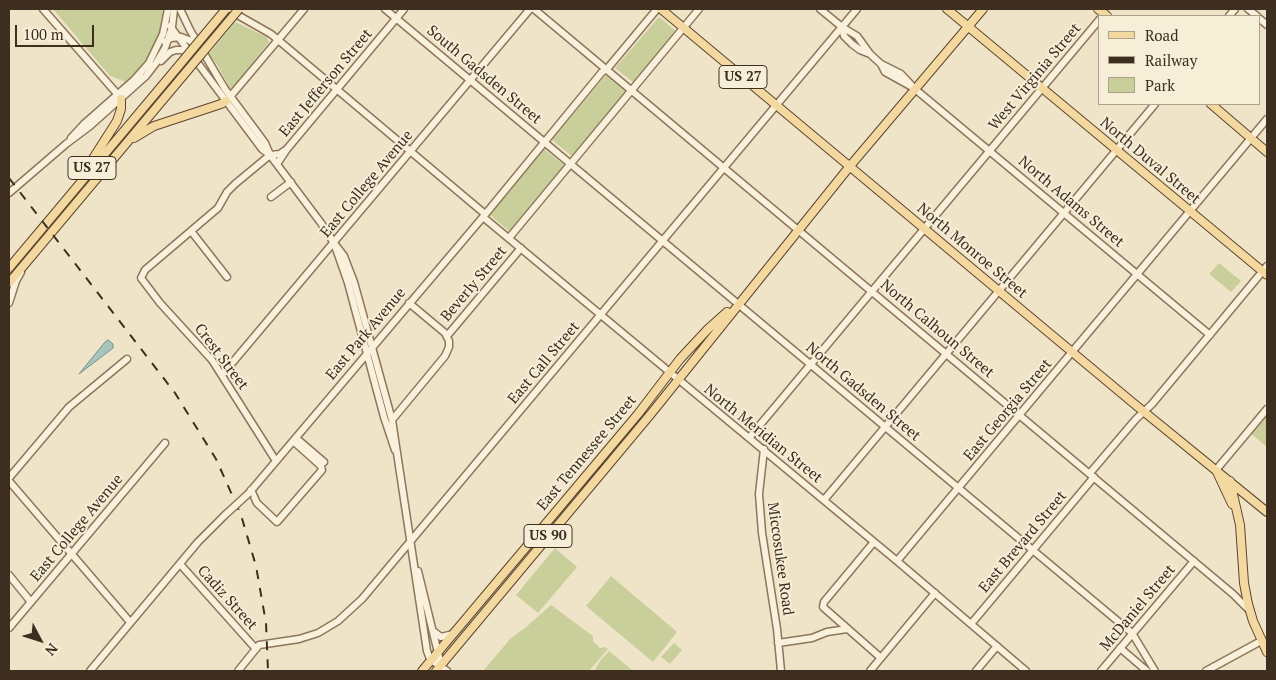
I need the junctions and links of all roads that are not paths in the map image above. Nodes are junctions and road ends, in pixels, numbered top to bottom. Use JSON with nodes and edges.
{"nodes":[{"id":1,"x":43,"y":9,"type":"edge"},
{"id":2,"x":168,"y":9,"type":"edge"},
{"id":3,"x":174,"y":9,"type":"edge"},
{"id":4,"x":180,"y":9,"type":"edge"},
{"id":5,"x":227,"y":9,"type":"edge"},
{"id":6,"x":239,"y":9,"type":"edge"},
{"id":7,"x":304,"y":9,"type":"edge"},
{"id":8,"x":385,"y":9,"type":"edge"},
{"id":9,"x":404,"y":9,"type":"edge"},
{"id":10,"x":530,"y":9,"type":"edge"},
{"id":11,"x":534,"y":9,"type":"edge"},
{"id":12,"x":657,"y":9,"type":"edge"},
{"id":13,"x":661,"y":9,"type":"edge"},
{"id":14,"x":699,"y":9,"type":"edge"},
{"id":15,"x":820,"y":9,"type":"edge"},
{"id":16,"x":857,"y":9,"type":"edge"},
{"id":17,"x":947,"y":9,"type":"edge"},
{"id":18,"x":983,"y":9,"type":"edge"},
{"id":19,"x":396,"y":18,"type":"junction"},
{"id":20,"x":166,"y":20,"type":"junction"},
{"id":21,"x":1098,"y":20,"type":"edge"},
{"id":22,"x":968,"y":26,"type":"junction"},
{"id":23,"x":172,"y":27,"type":"junction"},
{"id":24,"x":842,"y":27,"type":"junction"},
{"id":25,"x":683,"y":28,"type":"junction"},
{"id":26,"x":179,"y":37,"type":"junction"},
{"id":27,"x":168,"y":40,"type":"junction"},
{"id":28,"x":278,"y":40,"type":"junction"},
{"id":29,"x":202,"y":50,"type":"junction"},
{"id":30,"x":156,"y":51,"type":"junction"},
{"id":31,"x":193,"y":57,"type":"junction"},
{"id":32,"x":153,"y":69,"type":"junction"},
{"id":33,"x":607,"y":69,"type":"junction"},
{"id":34,"x":471,"y":80,"type":"junction"},
{"id":35,"x":1042,"y":88,"type":"junction"},
{"id":36,"x":914,"y":89,"type":"junction"},
{"id":37,"x":337,"y":90,"type":"junction"},
{"id":38,"x":632,"y":90,"type":"junction"},
{"id":39,"x":119,"y":97,"type":"junction"},
{"id":40,"x":228,"y":99,"type":"junction"},
{"id":41,"x":777,"y":105,"type":"junction"},
{"id":42,"x":1154,"y":105,"type":"edge"},
{"id":43,"x":1212,"y":105,"type":"edge"},
{"id":44,"x":1267,"y":119,"type":"edge"},
{"id":45,"x":1251,"y":138,"type":"junction"},
{"id":46,"x":544,"y":141,"type":"junction"},
{"id":47,"x":287,"y":149,"type":"junction"},
{"id":48,"x":990,"y":150,"type":"junction"},
{"id":49,"x":1116,"y":150,"type":"junction"},
{"id":50,"x":411,"y":151,"type":"junction"},
{"id":51,"x":1267,"y":152,"type":"edge"},
{"id":52,"x":116,"y":154,"type":"junction"},
{"id":53,"x":270,"y":155,"type":"junction"},
{"id":54,"x":571,"y":163,"type":"junction"},
{"id":55,"x":277,"y":164,"type":"junction"},
{"id":56,"x":850,"y":166,"type":"junction"},
{"id":57,"x":724,"y":167,"type":"junction"},
{"id":58,"x":291,"y":182,"type":"junction"},
{"id":59,"x":9,"y":193,"type":"edge"},
{"id":60,"x":272,"y":197,"type":"dead end"},
{"id":61,"x":57,"y":210,"type":"junction"},
{"id":62,"x":1063,"y":212,"type":"junction"},
{"id":63,"x":1190,"y":212,"type":"junction"},
{"id":64,"x":484,"y":216,"type":"junction"},
{"id":65,"x":924,"y":228,"type":"junction"},
{"id":66,"x":798,"y":229,"type":"junction"},
{"id":67,"x":191,"y":231,"type":"junction"},
{"id":68,"x":33,"y":238,"type":"junction"},
{"id":69,"x":509,"y":238,"type":"junction"},
{"id":70,"x":663,"y":241,"type":"junction"},
{"id":71,"x":41,"y":244,"type":"junction"},
{"id":72,"x":334,"y":244,"type":"junction"},
{"id":73,"x":521,"y":248,"type":"junction"},
{"id":74,"x":9,"y":263,"type":"edge"},
{"id":75,"x":9,"y":268,"type":"edge"},
{"id":76,"x":1266,"y":271,"type":"edge"},
{"id":77,"x":142,"y":274,"type":"joint"},
{"id":78,"x":1138,"y":274,"type":"junction"},
{"id":79,"x":227,"y":278,"type":"dead end"},
{"id":80,"x":9,"y":283,"type":"edge"},
{"id":81,"x":998,"y":290,"type":"junction"},
{"id":82,"x":872,"y":291,"type":"junction"},
{"id":83,"x":9,"y":303,"type":"edge"},
{"id":84,"x":409,"y":303,"type":"junction"},
{"id":85,"x":738,"y":304,"type":"junction"},
{"id":86,"x":600,"y":315,"type":"junction"},
{"id":87,"x":1210,"y":335,"type":"junction"},
{"id":88,"x":447,"y":336,"type":"junction"},
{"id":89,"x":372,"y":346,"type":"junction"},
{"id":90,"x":1072,"y":352,"type":"junction"},
{"id":91,"x":367,"y":353,"type":"junction"},
{"id":92,"x":946,"y":353,"type":"junction"},
{"id":93,"x":126,"y":360,"type":"dead end"},
{"id":94,"x":810,"y":364,"type":"junction"},
{"id":95,"x":669,"y":373,"type":"junction"},
{"id":96,"x":222,"y":376,"type":"junction"},
{"id":97,"x":677,"y":380,"type":"junction"},
{"id":98,"x":1267,"y":409,"type":"edge"},
{"id":99,"x":1144,"y":412,"type":"junction"},
{"id":100,"x":1020,"y":415,"type":"junction"},
{"id":101,"x":392,"y":420,"type":"junction"},
{"id":102,"x":885,"y":426,"type":"junction"},
{"id":103,"x":749,"y":438,"type":"junction"},
{"id":104,"x":617,"y":439,"type":"junction"},
{"id":105,"x":294,"y":440,"type":"junction"},
{"id":106,"x":165,"y":443,"type":"dead end"},
{"id":107,"x":624,"y":445,"type":"junction"},
{"id":108,"x":395,"y":450,"type":"junction"},
{"id":109,"x":764,"y":450,"type":"junction"},
{"id":110,"x":276,"y":461,"type":"junction"},
{"id":111,"x":324,"y":462,"type":"dead end"},
{"id":112,"x":1216,"y":470,"type":"junction"},
{"id":113,"x":1092,"y":475,"type":"junction"},
{"id":114,"x":9,"y":479,"type":"edge"},
{"id":115,"x":1230,"y":481,"type":"junction"},
{"id":116,"x":959,"y":488,"type":"junction"},
{"id":117,"x":250,"y":491,"type":"junction"},
{"id":118,"x":1251,"y":499,"type":"junction"},
{"id":119,"x":824,"y":500,"type":"junction"},
{"id":120,"x":1237,"y":511,"type":"junction"},
{"id":121,"x":1267,"y":512,"type":"edge"},
{"id":122,"x":546,"y":523,"type":"junction"},
{"id":123,"x":554,"y":530,"type":"junction"},
{"id":124,"x":410,"y":541,"type":"junction"},
{"id":125,"x":874,"y":542,"type":"junction"},
{"id":126,"x":1032,"y":550,"type":"junction"},
{"id":127,"x":71,"y":554,"type":"junction"},
{"id":128,"x":1194,"y":560,"type":"junction"},
{"id":129,"x":897,"y":561,"type":"junction"},
{"id":130,"x":180,"y":564,"type":"junction"},
{"id":131,"x":9,"y":575,"type":"edge"},
{"id":132,"x":1245,"y":589,"type":"junction"},
{"id":133,"x":935,"y":593,"type":"junction"},
{"id":134,"x":1233,"y":594,"type":"junction"},
{"id":135,"x":31,"y":602,"type":"junction"},
{"id":136,"x":1250,"y":610,"type":"junction"},
{"id":137,"x":130,"y":622,"type":"junction"},
{"id":138,"x":971,"y":624,"type":"junction"},
{"id":139,"x":9,"y":628,"type":"edge"},
{"id":140,"x":847,"y":629,"type":"junction"},
{"id":141,"x":432,"y":630,"type":"junction"},
{"id":142,"x":1132,"y":633,"type":"junction"},
{"id":143,"x":454,"y":634,"type":"junction"},
{"id":144,"x":1261,"y":641,"type":"junction"},
{"id":145,"x":778,"y":643,"type":"junction"},
{"id":146,"x":997,"y":646,"type":"junction"},
{"id":147,"x":1120,"y":648,"type":"junction"},
{"id":148,"x":256,"y":649,"type":"junction"},
{"id":149,"x":1267,"y":652,"type":"edge"},
{"id":150,"x":438,"y":653,"type":"junction"},
{"id":151,"x":882,"y":658,"type":"junction"},
{"id":152,"x":432,"y":660,"type":"junction"},
{"id":153,"x":438,"y":668,"type":"edge"},
{"id":154,"x":90,"y":671,"type":"edge"},
{"id":155,"x":238,"y":671,"type":"edge"},
{"id":156,"x":422,"y":671,"type":"edge"},
{"id":157,"x":447,"y":671,"type":"edge"},
{"id":158,"x":781,"y":671,"type":"edge"},
{"id":159,"x":870,"y":671,"type":"edge"},
{"id":160,"x":976,"y":671,"type":"edge"},
{"id":161,"x":1026,"y":671,"type":"edge"},
{"id":162,"x":1100,"y":671,"type":"edge"},
{"id":163,"x":1148,"y":671,"type":"edge"},
{"id":164,"x":1155,"y":671,"type":"edge"},
{"id":165,"x":1206,"y":671,"type":"edge"}],
"edges":[{"from":1,"to":39,"type":"street"},
{"from":2,"to":20,"type":"street"},
{"from":3,"to":23,"type":"street"},
{"from":4,"to":29,"type":"street"},
{"from":5,"to":28,"type":"street","name":"North Meridian Street"},
{"from":5,"to":61,"type":"main road","number":"US 27","bridge":true},
{"from":6,"to":52,"type":"main road","number":"US 27","bridge":true},
{"from":7,"to":28,"type":"street"},
{"from":8,"to":19,"type":"street","name":"South Gadsden Street"},
{"from":9,"to":19,"type":"street","name":"East Jefferson Street"},
{"from":10,"to":34,"type":"street","name":"East College Avenue"},
{"from":11,"to":33,"type":"street","name":"North Calhoun Street"},
{"from":12,"to":33,"type":"street","name":"East Park Avenue"},
{"from":13,"to":25,"type":"main road","name":"North Monroe Street","number":"US 27"},
{"from":14,"to":25,"type":"street"},
{"from":15,"to":24,"type":"street","name":"North Adams Street"},
{"from":16,"to":24,"type":"street","name":"East Call Street"},
{"from":17,"to":22,"type":"main road","name":"North Duval Street"},
{"from":18,"to":22,"type":"main road","number":"US 90"},
{"from":19,"to":34,"type":"street","name":"South Gadsden Street"},
{"from":19,"to":37,"type":"street","name":"East Jefferson Street"},
{"from":20,"to":23,"type":"street"},
{"from":20,"to":30,"type":"street"},
{"from":21,"to":35,"type":"street","name":"West Virginia Street"},
{"from":22,"to":35,"type":"main road","name":"North Duval Street"},
{"from":22,"to":36,"type":"main road","number":"US 90"},
{"from":23,"to":26,"type":"street"},
{"from":23,"to":27,"type":"street"},
{"from":24,"to":36,"type":"street","name":"North Adams Street"},
{"from":24,"to":41,"type":"street","name":"East Call Street"},
{"from":25,"to":38,"type":"street"},
{"from":25,"to":41,"type":"main road","name":"North Monroe Street","number":"US 27"},
{"from":26,"to":27,"type":"street"},
{"from":26,"to":29,"type":"street"},
{"from":26,"to":31,"type":"street"},
{"from":27,"to":30,"type":"street"},
{"from":27,"to":32,"type":"street"},
{"from":28,"to":37,"type":"street","name":"North Meridian Street"},
{"from":28,"to":40,"type":"street"},
{"from":29,"to":40,"type":"street"},
{"from":30,"to":39,"type":"street"},
{"from":31,"to":32,"type":"street"},
{"from":31,"to":40,"type":"street"},
{"from":32,"to":39,"type":"street"},
{"from":33,"to":38,"type":"street","name":"North Calhoun Street"},
{"from":33,"to":46,"type":"street","name":"East Park Avenue"},
{"from":34,"to":46,"type":"street","name":"South Gadsden Street"},
{"from":34,"to":50,"type":"street","name":"East College Avenue"},
{"from":35,"to":48,"type":"street","name":"West Virginia Street"},
{"from":35,"to":49,"type":"main road","name":"North Duval Street"},
{"from":36,"to":48,"type":"street","name":"North Adams Street"},
{"from":36,"to":56,"type":"main road","name":"East Tennessee Street","number":"US 90"},
{"from":37,"to":47,"type":"street","name":"East Jefferson Street"},
{"from":37,"to":50,"type":"street","name":"North Meridian Street"},
{"from":38,"to":54,"type":"street"},
{"from":38,"to":57,"type":"street","name":"North Calhoun Street"},
{"from":39,"to":59,"type":"street"},
{"from":39,"to":61,"type":"main road"},
{"from":40,"to":52,"type":"main road"},
{"from":40,"to":53,"type":"street"},
{"from":41,"to":56,"type":"main road","name":"North Monroe Street","number":"US 27"},
{"from":41,"to":57,"type":"street","name":"East Call Street"},
{"from":42,"to":49,"type":"street"},
{"from":43,"to":45,"type":"main road"},
{"from":44,"to":45,"type":"street","name":"East Georgia Street"},
{"from":45,"to":51,"type":"main road"},
{"from":45,"to":63,"type":"street","name":"East Georgia Street"},
{"from":46,"to":54,"type":"street","name":"North Gadsden Street"},
{"from":46,"to":64,"type":"street","name":"East Park Avenue"},
{"from":47,"to":53,"type":"street","name":"East Jefferson Street"},
{"from":47,"to":55,"type":"street","name":"East Jefferson Street"},
{"from":48,"to":62,"type":"street","name":"North Adams Street"},
{"from":48,"to":65,"type":"street","name":"West Virginia Street"},
{"from":49,"to":62,"type":"street"},
{"from":49,"to":63,"type":"main road","name":"North Duval Street"},
{"from":50,"to":64,"type":"street","name":"North Meridian Street"},
{"from":50,"to":72,"type":"street","name":"East College Avenue"},
{"from":52,"to":71,"type":"main road","number":"US 27"},
{"from":53,"to":55,"type":"street"},
{"from":53,"to":67,"type":"street","name":"East Jefferson Street"},
{"from":54,"to":69,"type":"street"},
{"from":54,"to":70,"type":"street","name":"North Gadsden Street"},
{"from":55,"to":58,"type":"street"},
{"from":56,"to":65,"type":"main road","name":"North Monroe Street","number":"US 27"},
{"from":56,"to":66,"type":"main road","name":"East Tennessee Street","number":"US 90"},
{"from":57,"to":66,"type":"street","name":"North Calhoun Street"},
{"from":57,"to":70,"type":"street","name":"East Call Street"},
{"from":58,"to":60,"type":"street"},
{"from":58,"to":72,"type":"street"},
{"from":61,"to":68,"type":"main road","number":"US 27"},
{"from":62,"to":78,"type":"street","name":"North Adams Street"},
{"from":62,"to":81,"type":"street"},
{"from":63,"to":76,"type":"main road","name":"North Duval Street"},
{"from":63,"to":78,"type":"street","name":"East Georgia Street"},
{"from":64,"to":69,"type":"street","name":"North Meridian Street"},
{"from":64,"to":84,"type":"street","name":"East Park Avenue"},
{"from":65,"to":81,"type":"main road","name":"North Monroe Street","number":"US 27"},
{"from":65,"to":82,"type":"street","name":"West Virginia Street"},
{"from":66,"to":82,"type":"street","name":"North Calhoun Street"},
{"from":66,"to":85,"type":"main road","name":"East Tennessee Street","number":"US 90"},
{"from":67,"to":77,"type":"street","name":"East Jefferson Street"},
{"from":67,"to":79,"type":"street"},
{"from":68,"to":74,"type":"street"},
{"from":68,"to":75,"type":"main road","number":"US 27"},
{"from":69,"to":73,"type":"street","name":"North Meridian Street"},
{"from":70,"to":85,"type":"street","name":"North Gadsden Street"},
{"from":70,"to":86,"type":"street","name":"East Call Street"},
{"from":71,"to":80,"type":"main road","number":"US 27"},
{"from":71,"to":83,"type":"street"},
{"from":72,"to":89,"type":"street"},
{"from":72,"to":91,"type":"street"},
{"from":72,"to":96,"type":"street","name":"East College Avenue"},
{"from":73,"to":86,"type":"street","name":"North Meridian Street"},
{"from":73,"to":88,"type":"street","name":"Beverly Street"},
{"from":76,"to":87,"type":"street","name":"East Brevard Street"},
{"from":77,"to":96,"type":"street","name":"Crest Street"},
{"from":78,"to":87,"type":"street","name":"North Adams Street"},
{"from":78,"to":90,"type":"street","name":"East Georgia Street"},
{"from":81,"to":90,"type":"main road","name":"North Monroe Street","number":"US 27"},
{"from":81,"to":92,"type":"street"},
{"from":82,"to":92,"type":"street","name":"North Calhoun Street"},
{"from":82,"to":94,"type":"street","name":"West Virginia Street"},
{"from":84,"to":88,"type":"street"},
{"from":84,"to":89,"type":"street","name":"East Park Avenue"},
{"from":85,"to":94,"type":"street","name":"North Gadsden Street"},
{"from":85,"to":95,"type":"main road","name":"East Tennessee Street","number":"US 90"},
{"from":85,"to":97,"type":"main road","name":"East Tennessee Street","number":"US 90"},
{"from":86,"to":95,"type":"street","name":"North Meridian Street"},
{"from":86,"to":124,"type":"street","name":"East Call Street"},
{"from":87,"to":99,"type":"street","name":"East Brevard Street"},
{"from":88,"to":101,"type":"street"},
{"from":89,"to":91,"type":"street","name":"East Park Avenue"},
{"from":89,"to":101,"type":"street"},
{"from":90,"to":99,"type":"main road","name":"North Monroe Street","number":"US 27"},
{"from":90,"to":100,"type":"street","name":"East Georgia Street"},
{"from":91,"to":105,"type":"street","name":"East Park Avenue"},
{"from":91,"to":108,"type":"street"},
{"from":92,"to":100,"type":"street","name":"North Calhoun Street"},
{"from":92,"to":102,"type":"street"},
{"from":93,"to":114,"type":"street"},
{"from":94,"to":102,"type":"street","name":"North Gadsden Street"},
{"from":94,"to":103,"type":"street","name":"West Virginia Street"},
{"from":95,"to":97,"type":"street","name":"North Meridian Street"},
{"from":95,"to":104,"type":"main road","name":"East Tennessee Street","number":"US 90"},
{"from":96,"to":110,"type":"street","name":"Crest Street"},
{"from":97,"to":103,"type":"street","name":"North Meridian Street"},
{"from":97,"to":107,"type":"main road","name":"East Tennessee Street","number":"US 90"},
{"from":98,"to":112,"type":"street"},
{"from":99,"to":112,"type":"main road","name":"North Monroe Street","number":"US 27"},
{"from":99,"to":113,"type":"street","name":"East Brevard Street"},
{"from":100,"to":113,"type":"street","name":"North Calhoun Street"},
{"from":100,"to":116,"type":"street","name":"East Georgia Street"},
{"from":101,"to":108,"type":"street"},
{"from":102,"to":116,"type":"street","name":"North Gadsden Street"},
{"from":102,"to":119,"type":"street"},
{"from":103,"to":109,"type":"street","name":"North Meridian Street"},
{"from":104,"to":107,"type":"main road"},
{"from":104,"to":122,"type":"main road","name":"East Tennessee Street","number":"US 90"},
{"from":105,"to":110,"type":"street","name":"East Park Avenue"},
{"from":105,"to":111,"type":"street"},
{"from":105,"to":117,"type":"street"},
{"from":106,"to":127,"type":"street","name":"East College Avenue"},
{"from":107,"to":123,"type":"main road","name":"East Tennessee Street","number":"US 90"},
{"from":108,"to":124,"type":"street"},
{"from":109,"to":119,"type":"street","name":"North Meridian Street"},
{"from":109,"to":145,"type":"street","name":"Miccosukee Road"},
{"from":110,"to":117,"type":"street","name":"East Park Avenue"},
{"from":112,"to":115,"type":"main road","name":"North Monroe Street","number":"US 27"},
{"from":112,"to":120,"type":"main road"},
{"from":113,"to":126,"type":"street","name":"East Brevard Street"},
{"from":113,"to":128,"type":"street","name":"North Calhoun Street"},
{"from":114,"to":127,"type":"street"},
{"from":115,"to":118,"type":"main road","name":"North Monroe Street","number":"US 27"},
{"from":115,"to":120,"type":"main road"},
{"from":116,"to":126,"type":"street","name":"North Gadsden Street"},
{"from":116,"to":129,"type":"street","name":"East Georgia Street"},
{"from":117,"to":130,"type":"street","name":"East Park Avenue","bridge":true},
{"from":118,"to":120,"type":"main road"},
{"from":118,"to":121,"type":"main road","name":"North Monroe Street","number":"US 27"},
{"from":119,"to":125,"type":"street","name":"North Meridian Street"},
{"from":120,"to":132,"type":"main road"},
{"from":122,"to":123,"type":"main road"},
{"from":122,"to":143,"type":"main road","name":"East Tennessee Street","number":"US 90"},
{"from":123,"to":153,"type":"main road","name":"East Tennessee Street","number":"US 90"},
{"from":124,"to":141,"type":"street"},
{"from":124,"to":148,"type":"street","name":"East Call Street"},
{"from":124,"to":152,"type":"street"},
{"from":125,"to":129,"type":"street","name":"North Meridian Street"},
{"from":125,"to":140,"type":"street"},
{"from":126,"to":138,"type":"street","name":"East Brevard Street"},
{"from":126,"to":142,"type":"street","name":"North Gadsden Street"},
{"from":127,"to":135,"type":"street","name":"East College Avenue"},
{"from":127,"to":137,"type":"street"},
{"from":128,"to":134,"type":"street","name":"North Calhoun Street"},
{"from":128,"to":142,"type":"street","name":"McDaniel Street"},
{"from":129,"to":133,"type":"street","name":"North Meridian Street"},
{"from":130,"to":137,"type":"street","name":"East Park Avenue"},
{"from":130,"to":148,"type":"street","name":"Cadiz Street"},
{"from":131,"to":135,"type":"street"},
{"from":132,"to":134,"type":"street"},
{"from":132,"to":136,"type":"main road"},
{"from":133,"to":138,"type":"street","name":"North Meridian Street"},
{"from":133,"to":151,"type":"street"},
{"from":134,"to":136,"type":"street","name":"North Calhoun Street"},
{"from":135,"to":139,"type":"street","name":"East College Avenue"},
{"from":136,"to":144,"type":"main road"},
{"from":137,"to":154,"type":"street","name":"East Park Avenue"},
{"from":138,"to":146,"type":"street","name":"North Meridian Street"},
{"from":140,"to":145,"type":"street"},
{"from":140,"to":151,"type":"street"},
{"from":141,"to":143,"type":"street"},
{"from":141,"to":150,"type":"street"},
{"from":142,"to":147,"type":"street","name":"McDaniel Street"},
{"from":142,"to":164,"type":"street","name":"North Gadsden Street"},
{"from":143,"to":150,"type":"main road","name":"East Tennessee Street","number":"US 90"},
{"from":144,"to":149,"type":"main road"},
{"from":144,"to":165,"type":"street"},
{"from":145,"to":158,"type":"street","name":"Miccosukee Road"},
{"from":146,"to":160,"type":"street"},
{"from":146,"to":161,"type":"street","name":"North Meridian Street"},
{"from":147,"to":162,"type":"street","name":"McDaniel Street"},
{"from":147,"to":163,"type":"street"},
{"from":148,"to":155,"type":"street"},
{"from":150,"to":152,"type":"main road","name":"East Tennessee Street","number":"US 90"},
{"from":150,"to":153,"type":"street"},
{"from":151,"to":159,"type":"street"},
{"from":152,"to":153,"type":"street"},
{"from":152,"to":156,"type":"main road","name":"East Tennessee Street","number":"US 90"},
{"from":153,"to":157,"type":"street"}]}
